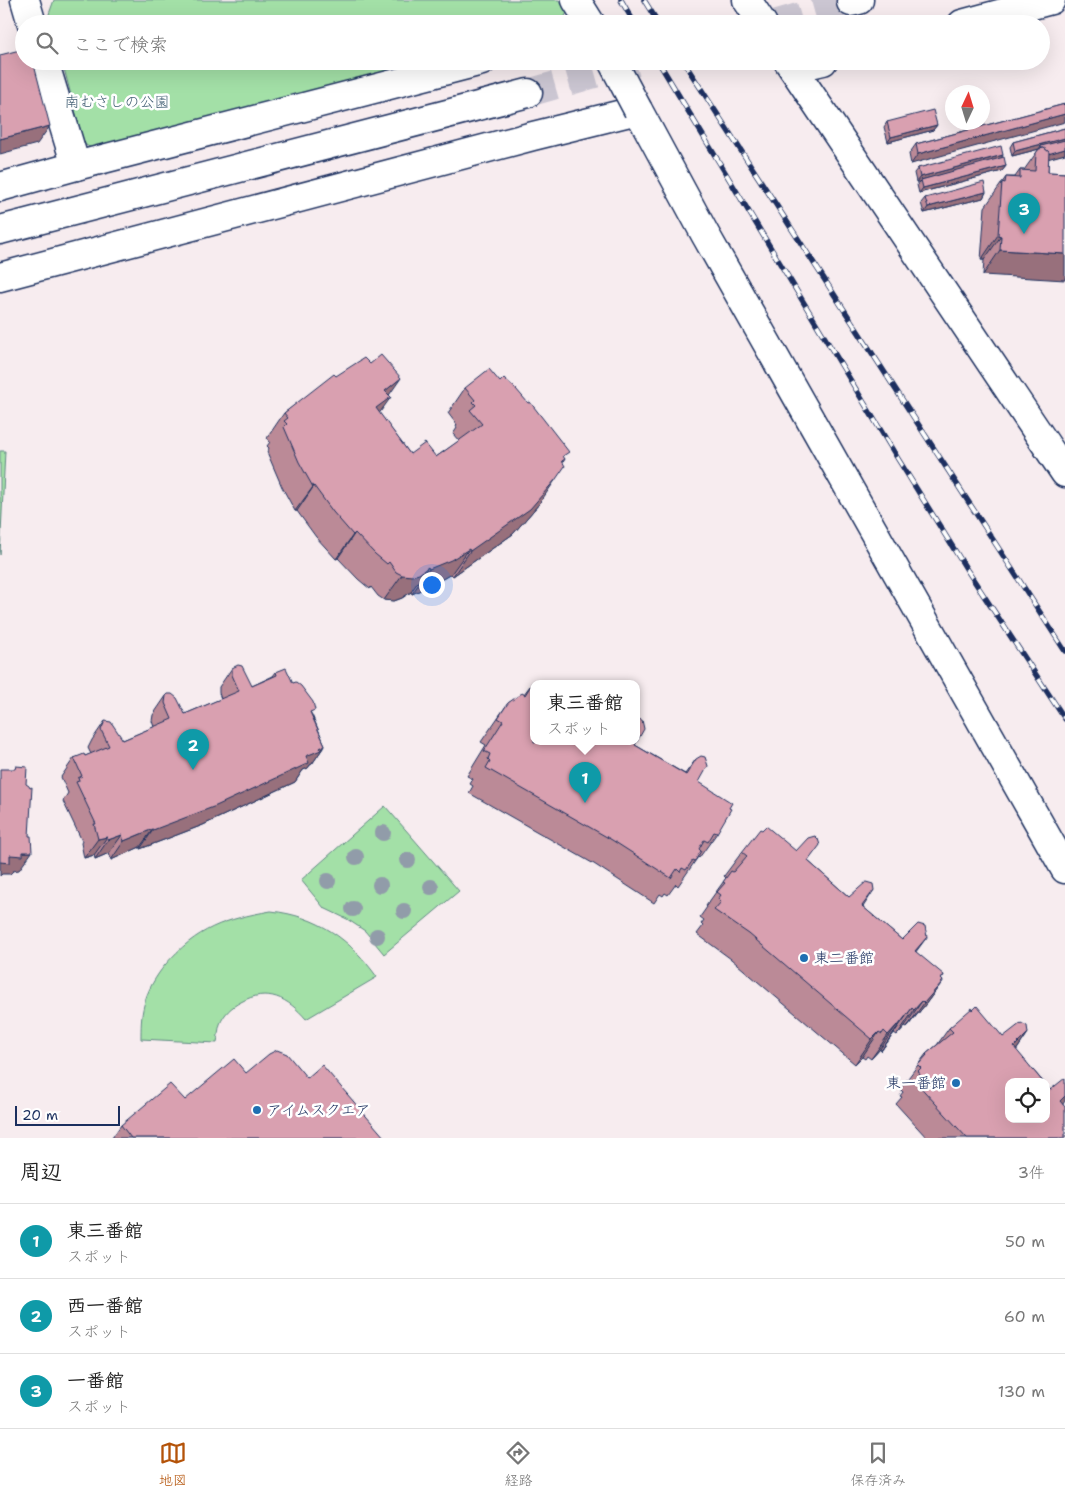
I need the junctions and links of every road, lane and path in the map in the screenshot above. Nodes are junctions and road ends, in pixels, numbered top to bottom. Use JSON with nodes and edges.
{"nodes":[{"id":1,"x":25,"y":0,"type":"edge"},
{"id":2,"x":576,"y":0,"type":"edge"},
{"id":3,"x":747,"y":0,"type":"edge"},
{"id":4,"x":1050,"y":0,"type":"edge"},
{"id":5,"x":29,"y":15,"type":"edge"},
{"id":6,"x":585,"y":15,"type":"edge"},
{"id":7,"x":757,"y":15,"type":"edge"},
{"id":8,"x":995,"y":15,"type":"edge"},
{"id":9,"x":47,"y":70,"type":"edge"},
{"id":10,"x":447,"y":70,"type":"edge"},
{"id":11,"x":617,"y":70,"type":"edge"},
{"id":12,"x":794,"y":70,"type":"edge"},
{"id":13,"x":528,"y":93,"type":"tunnel mouth"},
{"id":14,"x":638,"y":110,"type":"junction"},
{"id":15,"x":76,"y":166,"type":"junction"},
{"id":16,"x":0,"y":188,"type":"edge"},
{"id":17,"x":0,"y":230,"type":"edge"},
{"id":18,"x":0,"y":277,"type":"edge"},
{"id":19,"x":1065,"y":473,"type":"edge"},
{"id":20,"x":1065,"y":869,"type":"edge"}],
"edges":[{"from":1,"to":5,"type":"street"},
{"from":2,"to":6,"type":"street"},
{"from":3,"to":7,"type":"street"},
{"from":4,"to":8,"type":"street"},
{"from":9,"to":15,"type":"street"},
{"from":10,"to":15,"type":"street"},
{"from":11,"to":14,"type":"street","bridge":true},
{"from":12,"to":19,"type":"street"},
{"from":13,"to":17,"type":"street"},
{"from":14,"to":18,"type":"street"},
{"from":14,"to":20,"type":"street"},
{"from":15,"to":16,"type":"street"}]}
